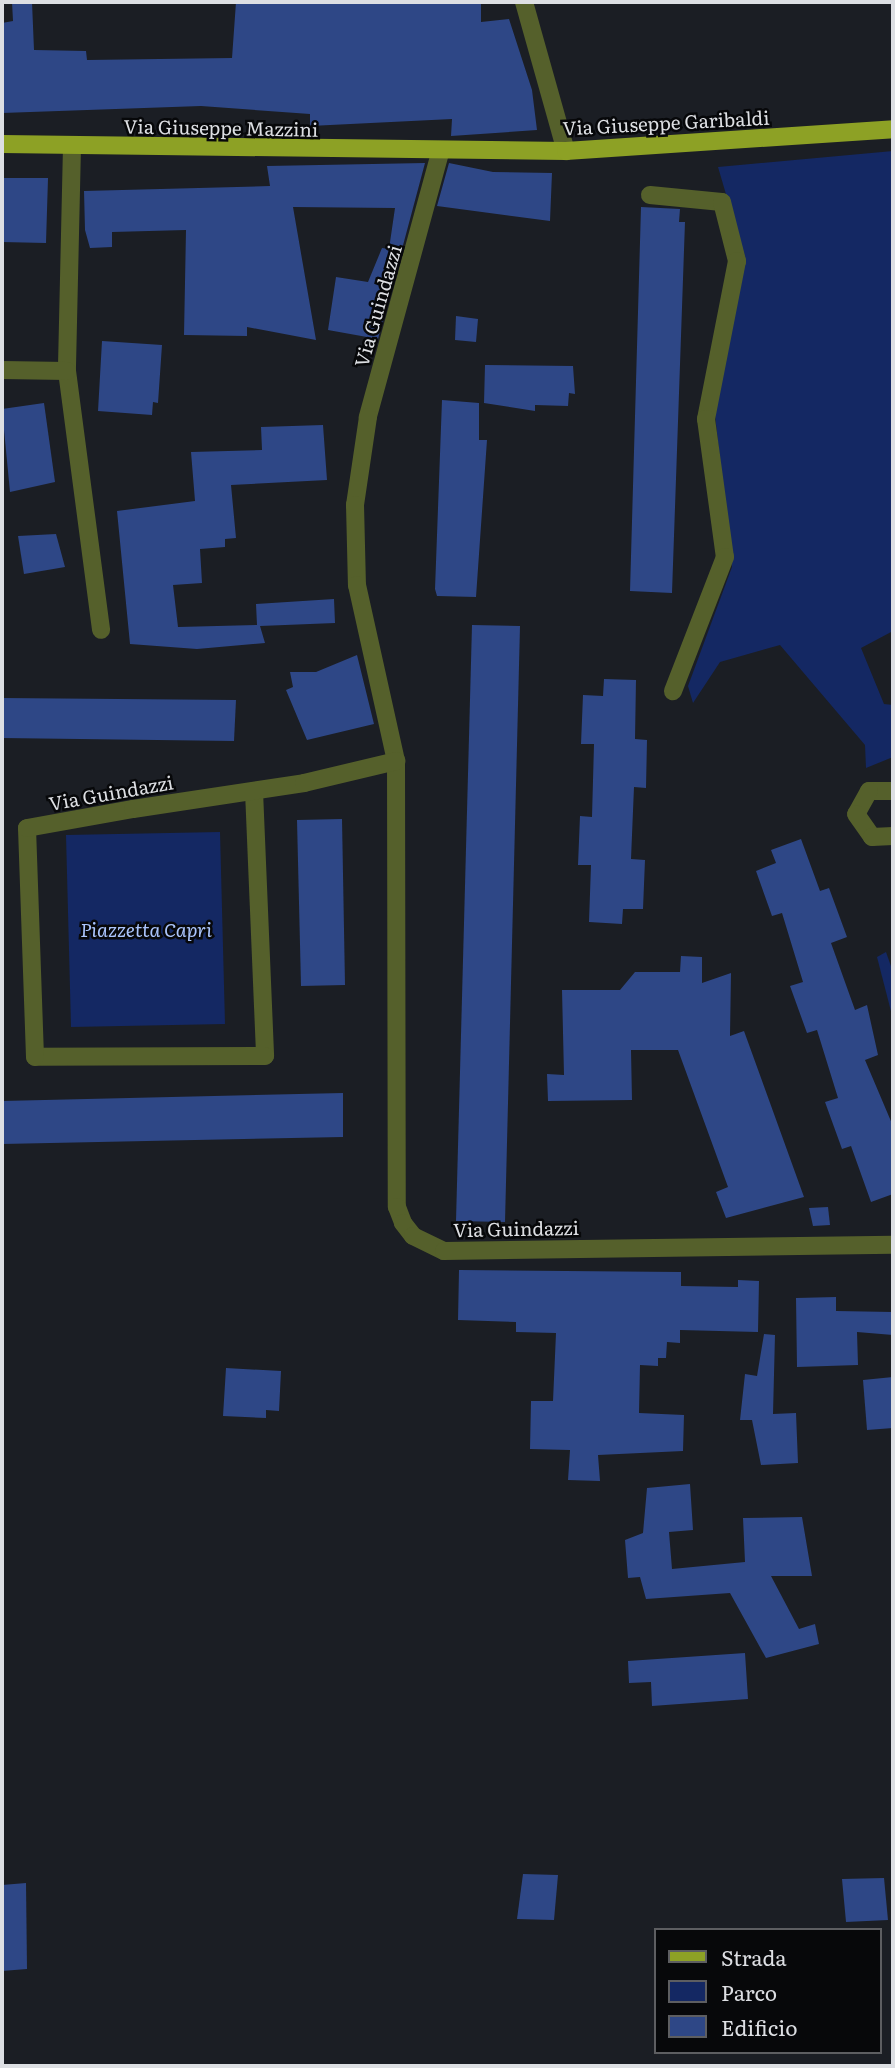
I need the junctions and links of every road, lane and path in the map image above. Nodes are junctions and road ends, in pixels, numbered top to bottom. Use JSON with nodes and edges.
{"nodes":[{"id":1,"x":524,"y":2,"type":"edge"},
{"id":2,"x":893,"y":129,"type":"edge"},
{"id":3,"x":2,"y":144,"type":"edge"},
{"id":4,"x":72,"y":146,"type":"junction"},
{"id":5,"x":566,"y":151,"type":"junction"},
{"id":6,"x":440,"y":153,"type":"junction"},
{"id":7,"x":650,"y":195,"type":"dead end"},
{"id":8,"x":2,"y":370,"type":"edge"},
{"id":9,"x":66,"y":371,"type":"junction"},
{"id":10,"x":101,"y":630,"type":"dead end"},
{"id":11,"x":673,"y":691,"type":"dead end"},
{"id":12,"x":396,"y":761,"type":"junction"},
{"id":13,"x":254,"y":791,"type":"junction"},
{"id":14,"x":893,"y":791,"type":"edge"},
{"id":15,"x":893,"y":836,"type":"edge"},
{"id":16,"x":893,"y":1245,"type":"edge"}],
"edges":[{"from":1,"to":5,"type":"street"},
{"from":2,"to":5,"type":"main road","name":"Via Giuseppe Garibaldi"},
{"from":3,"to":4,"type":"main road","name":"Via Giuseppe Mazzini"},
{"from":4,"to":6,"type":"main road","name":"Via Giuseppe Mazzini"},
{"from":4,"to":9,"type":"street"},
{"from":5,"to":6,"type":"main road","name":"Via Giuseppe Garibaldi"},
{"from":6,"to":12,"type":"street","name":"Via Guindazzi"},
{"from":7,"to":11,"type":"street"},
{"from":8,"to":9,"type":"street"},
{"from":9,"to":10,"type":"street"},
{"from":12,"to":13,"type":"street","name":"Via Guindazzi"},
{"from":12,"to":16,"type":"street","name":"Via Guindazzi"},
{"from":13,"to":13,"type":"street","name":"Via Guindazzi"},
{"from":14,"to":15,"type":"street"}]}
